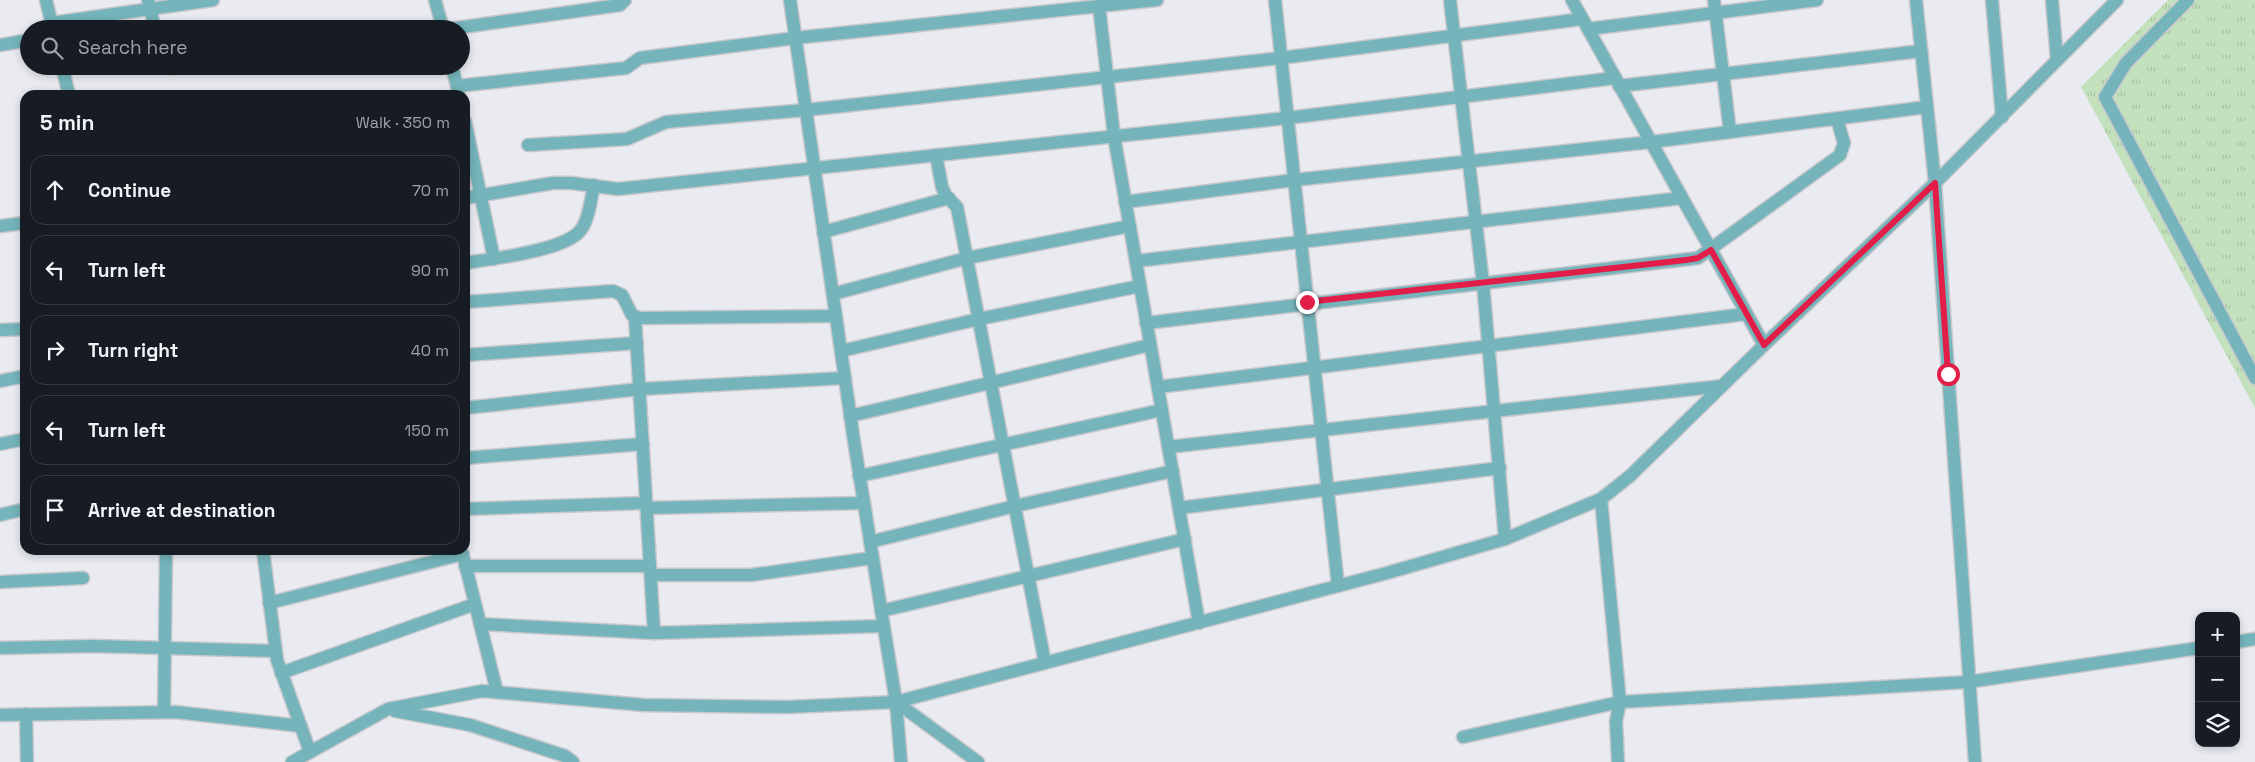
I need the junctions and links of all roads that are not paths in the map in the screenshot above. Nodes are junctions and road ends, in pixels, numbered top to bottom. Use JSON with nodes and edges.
{"nodes":[{"id":1,"x":46,"y":0,"type":"edge"},
{"id":2,"x":213,"y":0,"type":"edge"},
{"id":3,"x":435,"y":0,"type":"edge"},
{"id":4,"x":625,"y":0,"type":"edge"},
{"id":5,"x":790,"y":0,"type":"edge"},
{"id":6,"x":1157,"y":0,"type":"edge"},
{"id":7,"x":1275,"y":0,"type":"edge"},
{"id":8,"x":1450,"y":0,"type":"edge"},
{"id":9,"x":1572,"y":0,"type":"edge"},
{"id":10,"x":1817,"y":0,"type":"edge"},
{"id":11,"x":1916,"y":0,"type":"edge"},
{"id":12,"x":1992,"y":0,"type":"edge"},
{"id":13,"x":2052,"y":0,"type":"edge"},
{"id":14,"x":2188,"y":0,"type":"edge"},
{"id":15,"x":2116,"y":1,"type":"edge"},
{"id":16,"x":149,"y":4,"type":"edge"},
{"id":17,"x":1099,"y":6,"type":"junction"},
{"id":18,"x":1715,"y":6,"type":"edge"},
{"id":19,"x":51,"y":20,"type":"edge"},
{"id":20,"x":78,"y":20,"type":"edge"},
{"id":21,"x":153,"y":20,"type":"edge"},
{"id":22,"x":440,"y":20,"type":"edge"},
{"id":23,"x":1585,"y":24,"type":"junction"},
{"id":24,"x":470,"y":26,"type":"edge"},
{"id":25,"x":1453,"y":36,"type":"junction"},
{"id":26,"x":795,"y":38,"type":"junction"},
{"id":27,"x":20,"y":42,"type":"edge"},
{"id":28,"x":0,"y":45,"type":"edge"},
{"id":29,"x":1921,"y":51,"type":"junction"},
{"id":30,"x":1281,"y":58,"type":"junction"},
{"id":31,"x":2057,"y":60,"type":"junction"},
{"id":32,"x":1723,"y":72,"type":"junction"},
{"id":33,"x":64,"y":75,"type":"edge"},
{"id":34,"x":454,"y":75,"type":"edge"},
{"id":35,"x":1108,"y":77,"type":"junction"},
{"id":36,"x":1617,"y":82,"type":"junction"},
{"id":37,"x":68,"y":90,"type":"edge"},
{"id":38,"x":458,"y":90,"type":"edge"},
{"id":39,"x":465,"y":90,"type":"edge"},
{"id":40,"x":1462,"y":97,"type":"junction"},
{"id":41,"x":1927,"y":107,"type":"junction"},
{"id":42,"x":806,"y":110,"type":"junction"},
{"id":43,"x":2002,"y":117,"type":"junction"},
{"id":44,"x":1287,"y":118,"type":"junction"},
{"id":45,"x":1838,"y":119,"type":"junction"},
{"id":46,"x":1730,"y":132,"type":"junction"},
{"id":47,"x":1114,"y":136,"type":"junction"},
{"id":48,"x":1651,"y":142,"type":"junction"},
{"id":49,"x":470,"y":145,"type":"edge"},
{"id":50,"x":528,"y":145,"type":"dead end"},
{"id":51,"x":936,"y":155,"type":"junction"},
{"id":52,"x":1470,"y":161,"type":"junction"},
{"id":53,"x":814,"y":168,"type":"junction"},
{"id":54,"x":1294,"y":180,"type":"junction"},
{"id":55,"x":1935,"y":183,"type":"junction"},
{"id":56,"x":594,"y":185,"type":"junction"},
{"id":57,"x":481,"y":195,"type":"junction"},
{"id":58,"x":470,"y":197,"type":"edge"},
{"id":59,"x":949,"y":198,"type":"junction"},
{"id":60,"x":1682,"y":198,"type":"junction"},
{"id":61,"x":1125,"y":202,"type":"junction"},
{"id":62,"x":1477,"y":222,"type":"junction"},
{"id":63,"x":20,"y":224,"type":"edge"},
{"id":64,"x":0,"y":226,"type":"edge"},
{"id":65,"x":1130,"y":226,"type":"junction"},
{"id":66,"x":823,"y":232,"type":"junction"},
{"id":67,"x":1301,"y":243,"type":"junction"},
{"id":68,"x":1711,"y":250,"type":"junction"},
{"id":69,"x":967,"y":258,"type":"junction"},
{"id":70,"x":494,"y":259,"type":"junction"},
{"id":71,"x":1136,"y":261,"type":"junction"},
{"id":72,"x":470,"y":262,"type":"edge"},
{"id":73,"x":1483,"y":283,"type":"junction"},
{"id":74,"x":1140,"y":286,"type":"junction"},
{"id":75,"x":833,"y":294,"type":"junction"},
{"id":76,"x":470,"y":302,"type":"edge"},
{"id":77,"x":1307,"y":302,"type":"junction"},
{"id":78,"x":1746,"y":314,"type":"junction"},
{"id":79,"x":836,"y":316,"type":"junction"},
{"id":80,"x":635,"y":317,"type":"junction"},
{"id":81,"x":979,"y":319,"type":"junction"},
{"id":82,"x":1146,"y":322,"type":"junction"},
{"id":83,"x":20,"y":329,"type":"edge"},
{"id":84,"x":0,"y":330,"type":"edge"},
{"id":85,"x":637,"y":343,"type":"junction"},
{"id":86,"x":1150,"y":345,"type":"junction"},
{"id":87,"x":1764,"y":345,"type":"junction"},
{"id":88,"x":1488,"y":346,"type":"junction"},
{"id":89,"x":841,"y":351,"type":"junction"},
{"id":90,"x":470,"y":355,"type":"edge"},
{"id":91,"x":1314,"y":367,"type":"junction"},
{"id":92,"x":20,"y":377,"type":"edge"},
{"id":93,"x":845,"y":378,"type":"junction"},
{"id":94,"x":2255,"y":378,"type":"edge"},
{"id":95,"x":0,"y":382,"type":"edge"},
{"id":96,"x":991,"y":383,"type":"junction"},
{"id":97,"x":1722,"y":386,"type":"junction"},
{"id":98,"x":1158,"y":387,"type":"junction"},
{"id":99,"x":640,"y":389,"type":"junction"},
{"id":100,"x":470,"y":407,"type":"edge"},
{"id":101,"x":1162,"y":410,"type":"junction"},
{"id":102,"x":1494,"y":410,"type":"junction"},
{"id":103,"x":850,"y":416,"type":"junction"},
{"id":104,"x":1321,"y":429,"type":"junction"},
{"id":105,"x":20,"y":440,"type":"edge"},
{"id":106,"x":0,"y":444,"type":"edge"},
{"id":107,"x":643,"y":444,"type":"junction"},
{"id":108,"x":1003,"y":444,"type":"junction"},
{"id":109,"x":1168,"y":447,"type":"junction"},
{"id":110,"x":470,"y":458,"type":"edge"},
{"id":111,"x":1500,"y":468,"type":"junction"},
{"id":112,"x":1173,"y":472,"type":"junction"},
{"id":113,"x":860,"y":476,"type":"junction"},
{"id":114,"x":1327,"y":488,"type":"junction"},
{"id":115,"x":1601,"y":500,"type":"junction"},
{"id":116,"x":864,"y":503,"type":"junction"},
{"id":117,"x":646,"y":506,"type":"junction"},
{"id":118,"x":1015,"y":506,"type":"junction"},
{"id":119,"x":1179,"y":508,"type":"junction"},
{"id":120,"x":470,"y":509,"type":"edge"},
{"id":121,"x":20,"y":510,"type":"edge"},
{"id":122,"x":0,"y":515,"type":"edge"},
{"id":123,"x":1184,"y":539,"type":"junction"},
{"id":124,"x":1505,"y":540,"type":"junction"},
{"id":125,"x":870,"y":542,"type":"junction"},
{"id":126,"x":166,"y":555,"type":"edge"},
{"id":127,"x":264,"y":555,"type":"edge"},
{"id":128,"x":463,"y":557,"type":"edge"},
{"id":129,"x":872,"y":558,"type":"junction"},
{"id":130,"x":650,"y":571,"type":"junction"},
{"id":131,"x":1028,"y":575,"type":"junction"},
{"id":132,"x":83,"y":578,"type":"dead end"},
{"id":133,"x":0,"y":582,"type":"edge"},
{"id":134,"x":1338,"y":586,"type":"junction"},
{"id":135,"x":269,"y":603,"type":"junction"},
{"id":136,"x":475,"y":604,"type":"junction"},
{"id":137,"x":881,"y":611,"type":"junction"},
{"id":138,"x":1199,"y":623,"type":"junction"},
{"id":139,"x":480,"y":624,"type":"junction"},
{"id":140,"x":883,"y":626,"type":"junction"},
{"id":141,"x":654,"y":633,"type":"junction"},
{"id":142,"x":2255,"y":639,"type":"edge"},
{"id":143,"x":2240,"y":641,"type":"edge"},
{"id":144,"x":0,"y":648,"type":"edge"},
{"id":145,"x":165,"y":648,"type":"junction"},
{"id":146,"x":2195,"y":649,"type":"edge"},
{"id":147,"x":275,"y":651,"type":"junction"},
{"id":148,"x":1045,"y":663,"type":"junction"},
{"id":149,"x":281,"y":673,"type":"junction"},
{"id":150,"x":1968,"y":682,"type":"junction"},
{"id":151,"x":497,"y":692,"type":"junction"},
{"id":152,"x":896,"y":702,"type":"junction"},
{"id":153,"x":1620,"y":702,"type":"junction"},
{"id":154,"x":388,"y":709,"type":"junction"},
{"id":155,"x":164,"y":712,"type":"junction"},
{"id":156,"x":0,"y":714,"type":"edge"},
{"id":157,"x":26,"y":714,"type":"junction"},
{"id":158,"x":301,"y":726,"type":"junction"},
{"id":159,"x":1463,"y":737,"type":"dead end"},
{"id":160,"x":310,"y":752,"type":"junction"},
{"id":161,"x":27,"y":762,"type":"edge"},
{"id":162,"x":292,"y":762,"type":"edge"},
{"id":163,"x":573,"y":762,"type":"edge"},
{"id":164,"x":901,"y":762,"type":"edge"},
{"id":165,"x":978,"y":762,"type":"edge"},
{"id":166,"x":1618,"y":762,"type":"edge"},
{"id":167,"x":1975,"y":762,"type":"edge"}],
"edges":[{"from":1,"to":19,"type":"street"},
{"from":2,"to":16,"type":"street"},
{"from":3,"to":22,"type":"street"},
{"from":4,"to":24,"type":"street"},
{"from":5,"to":26,"type":"street"},
{"from":6,"to":17,"type":"street"},
{"from":7,"to":30,"type":"street"},
{"from":8,"to":25,"type":"street"},
{"from":9,"to":23,"type":"street"},
{"from":10,"to":18,"type":"street"},
{"from":11,"to":29,"type":"street"},
{"from":12,"to":43,"type":"street"},
{"from":13,"to":31,"type":"street"},
{"from":14,"to":94,"type":"street"},
{"from":15,"to":31,"type":"street"},
{"from":16,"to":20,"type":"street"},
{"from":16,"to":21,"type":"street"},
{"from":17,"to":26,"type":"street"},
{"from":17,"to":35,"type":"street"},
{"from":18,"to":23,"type":"street"},
{"from":18,"to":32,"type":"street"},
{"from":23,"to":25,"type":"street"},
{"from":23,"to":36,"type":"street"},
{"from":25,"to":30,"type":"street"},
{"from":25,"to":40,"type":"street"},
{"from":26,"to":39,"type":"street"},
{"from":26,"to":42,"type":"street"},
{"from":27,"to":28,"type":"street"},
{"from":29,"to":32,"type":"street"},
{"from":29,"to":41,"type":"street"},
{"from":30,"to":35,"type":"street"},
{"from":30,"to":44,"type":"street"},
{"from":31,"to":43,"type":"street"},
{"from":32,"to":36,"type":"street"},
{"from":32,"to":46,"type":"street"},
{"from":33,"to":37,"type":"street"},
{"from":34,"to":38,"type":"street"},
{"from":35,"to":42,"type":"street"},
{"from":35,"to":47,"type":"street"},
{"from":36,"to":40,"type":"street"},
{"from":36,"to":48,"type":"street"},
{"from":40,"to":44,"type":"street"},
{"from":40,"to":52,"type":"street"},
{"from":41,"to":45,"type":"street"},
{"from":41,"to":55,"type":"street"},
{"from":42,"to":50,"type":"street"},
{"from":42,"to":53,"type":"street"},
{"from":43,"to":55,"type":"street"},
{"from":44,"to":47,"type":"street"},
{"from":44,"to":54,"type":"street"},
{"from":45,"to":46,"type":"street"},
{"from":45,"to":68,"type":"street"},
{"from":46,"to":48,"type":"street"},
{"from":47,"to":51,"type":"street"},
{"from":47,"to":61,"type":"street"},
{"from":48,"to":52,"type":"street"},
{"from":48,"to":60,"type":"street"},
{"from":49,"to":57,"type":"street"},
{"from":51,"to":53,"type":"street"},
{"from":51,"to":59,"type":"street"},
{"from":52,"to":54,"type":"street"},
{"from":52,"to":62,"type":"street"},
{"from":53,"to":56,"type":"street"},
{"from":53,"to":66,"type":"street"},
{"from":54,"to":61,"type":"street"},
{"from":54,"to":67,"type":"street"},
{"from":55,"to":87,"type":"street"},
{"from":55,"to":150,"type":"street"},
{"from":56,"to":57,"type":"street"},
{"from":56,"to":70,"type":"street"},
{"from":57,"to":58,"type":"street"},
{"from":57,"to":70,"type":"street"},
{"from":59,"to":66,"type":"street"},
{"from":59,"to":69,"type":"street"},
{"from":60,"to":62,"type":"street"},
{"from":60,"to":68,"type":"street"},
{"from":61,"to":65,"type":"street"},
{"from":62,"to":67,"type":"street"},
{"from":62,"to":73,"type":"street"},
{"from":63,"to":64,"type":"street"},
{"from":65,"to":69,"type":"street"},
{"from":65,"to":71,"type":"street"},
{"from":66,"to":75,"type":"street"},
{"from":67,"to":71,"type":"street"},
{"from":67,"to":77,"type":"street"},
{"from":68,"to":73,"type":"street"},
{"from":68,"to":78,"type":"street"},
{"from":69,"to":75,"type":"street"},
{"from":69,"to":81,"type":"street"},
{"from":70,"to":72,"type":"street"},
{"from":71,"to":74,"type":"street"},
{"from":73,"to":77,"type":"street"},
{"from":73,"to":88,"type":"street"},
{"from":74,"to":81,"type":"street"},
{"from":74,"to":82,"type":"street"},
{"from":75,"to":79,"type":"street"},
{"from":76,"to":80,"type":"street"},
{"from":77,"to":82,"type":"street"},
{"from":77,"to":91,"type":"street"},
{"from":78,"to":87,"type":"street"},
{"from":78,"to":88,"type":"street"},
{"from":79,"to":80,"type":"street"},
{"from":79,"to":89,"type":"street"},
{"from":80,"to":85,"type":"street"},
{"from":81,"to":89,"type":"street"},
{"from":81,"to":96,"type":"street"},
{"from":82,"to":86,"type":"street"},
{"from":83,"to":84,"type":"street"},
{"from":85,"to":90,"type":"street"},
{"from":85,"to":99,"type":"street"},
{"from":86,"to":96,"type":"street"},
{"from":86,"to":98,"type":"street"},
{"from":87,"to":97,"type":"street"},
{"from":88,"to":91,"type":"street"},
{"from":88,"to":102,"type":"street"},
{"from":89,"to":93,"type":"street"},
{"from":91,"to":98,"type":"street"},
{"from":91,"to":104,"type":"street"},
{"from":92,"to":95,"type":"street"},
{"from":93,"to":99,"type":"street"},
{"from":93,"to":103,"type":"street"},
{"from":96,"to":103,"type":"street"},
{"from":96,"to":108,"type":"street"},
{"from":97,"to":102,"type":"street"},
{"from":97,"to":115,"type":"street"},
{"from":98,"to":101,"type":"street"},
{"from":99,"to":100,"type":"street"},
{"from":99,"to":107,"type":"street"},
{"from":101,"to":108,"type":"street"},
{"from":101,"to":109,"type":"street"},
{"from":102,"to":104,"type":"street"},
{"from":102,"to":111,"type":"street"},
{"from":103,"to":113,"type":"street"},
{"from":104,"to":109,"type":"street"},
{"from":104,"to":114,"type":"street"},
{"from":105,"to":106,"type":"street"},
{"from":107,"to":110,"type":"street"},
{"from":107,"to":117,"type":"street"},
{"from":108,"to":113,"type":"street"},
{"from":108,"to":118,"type":"street"},
{"from":109,"to":112,"type":"street"},
{"from":111,"to":114,"type":"street"},
{"from":111,"to":124,"type":"street"},
{"from":112,"to":118,"type":"street"},
{"from":112,"to":119,"type":"street"},
{"from":113,"to":116,"type":"street"},
{"from":114,"to":119,"type":"street"},
{"from":114,"to":134,"type":"street"},
{"from":115,"to":124,"type":"street"},
{"from":115,"to":153,"type":"street"},
{"from":116,"to":117,"type":"street"},
{"from":116,"to":125,"type":"street"},
{"from":117,"to":120,"type":"street"},
{"from":117,"to":130,"type":"street"},
{"from":118,"to":125,"type":"street"},
{"from":118,"to":131,"type":"street"},
{"from":119,"to":123,"type":"street"},
{"from":121,"to":122,"type":"street"},
{"from":123,"to":131,"type":"street"},
{"from":123,"to":138,"type":"street"},
{"from":124,"to":134,"type":"street"},
{"from":125,"to":129,"type":"street"},
{"from":126,"to":145,"type":"street"},
{"from":127,"to":135,"type":"street"},
{"from":128,"to":130,"type":"street"},
{"from":128,"to":135,"type":"street"},
{"from":128,"to":136,"type":"street"},
{"from":129,"to":130,"type":"street"},
{"from":129,"to":137,"type":"street"},
{"from":130,"to":141,"type":"street"},
{"from":131,"to":137,"type":"street"},
{"from":131,"to":148,"type":"street"},
{"from":132,"to":133,"type":"street"},
{"from":134,"to":138,"type":"street"},
{"from":135,"to":147,"type":"street"},
{"from":136,"to":139,"type":"street"},
{"from":136,"to":149,"type":"street"},
{"from":137,"to":140,"type":"street"},
{"from":138,"to":148,"type":"street"},
{"from":139,"to":141,"type":"street"},
{"from":139,"to":151,"type":"street"},
{"from":140,"to":141,"type":"street"},
{"from":140,"to":152,"type":"street"},
{"from":142,"to":143,"type":"street"},
{"from":144,"to":145,"type":"street"},
{"from":145,"to":147,"type":"street"},
{"from":145,"to":155,"type":"street"},
{"from":146,"to":150,"type":"street"},
{"from":147,"to":149,"type":"street"},
{"from":148,"to":152,"type":"street"},
{"from":149,"to":158,"type":"street"},
{"from":150,"to":153,"type":"street"},
{"from":150,"to":167,"type":"street"},
{"from":151,"to":152,"type":"street"},
{"from":151,"to":154,"type":"street"},
{"from":152,"to":164,"type":"street"},
{"from":152,"to":165,"type":"street"},
{"from":153,"to":159,"type":"street"},
{"from":153,"to":166,"type":"street"},
{"from":154,"to":160,"type":"street"},
{"from":154,"to":163,"type":"street"},
{"from":155,"to":157,"type":"street"},
{"from":155,"to":158,"type":"street"},
{"from":156,"to":157,"type":"street"},
{"from":157,"to":161,"type":"street"},
{"from":158,"to":160,"type":"street"},
{"from":160,"to":162,"type":"street"}]}
